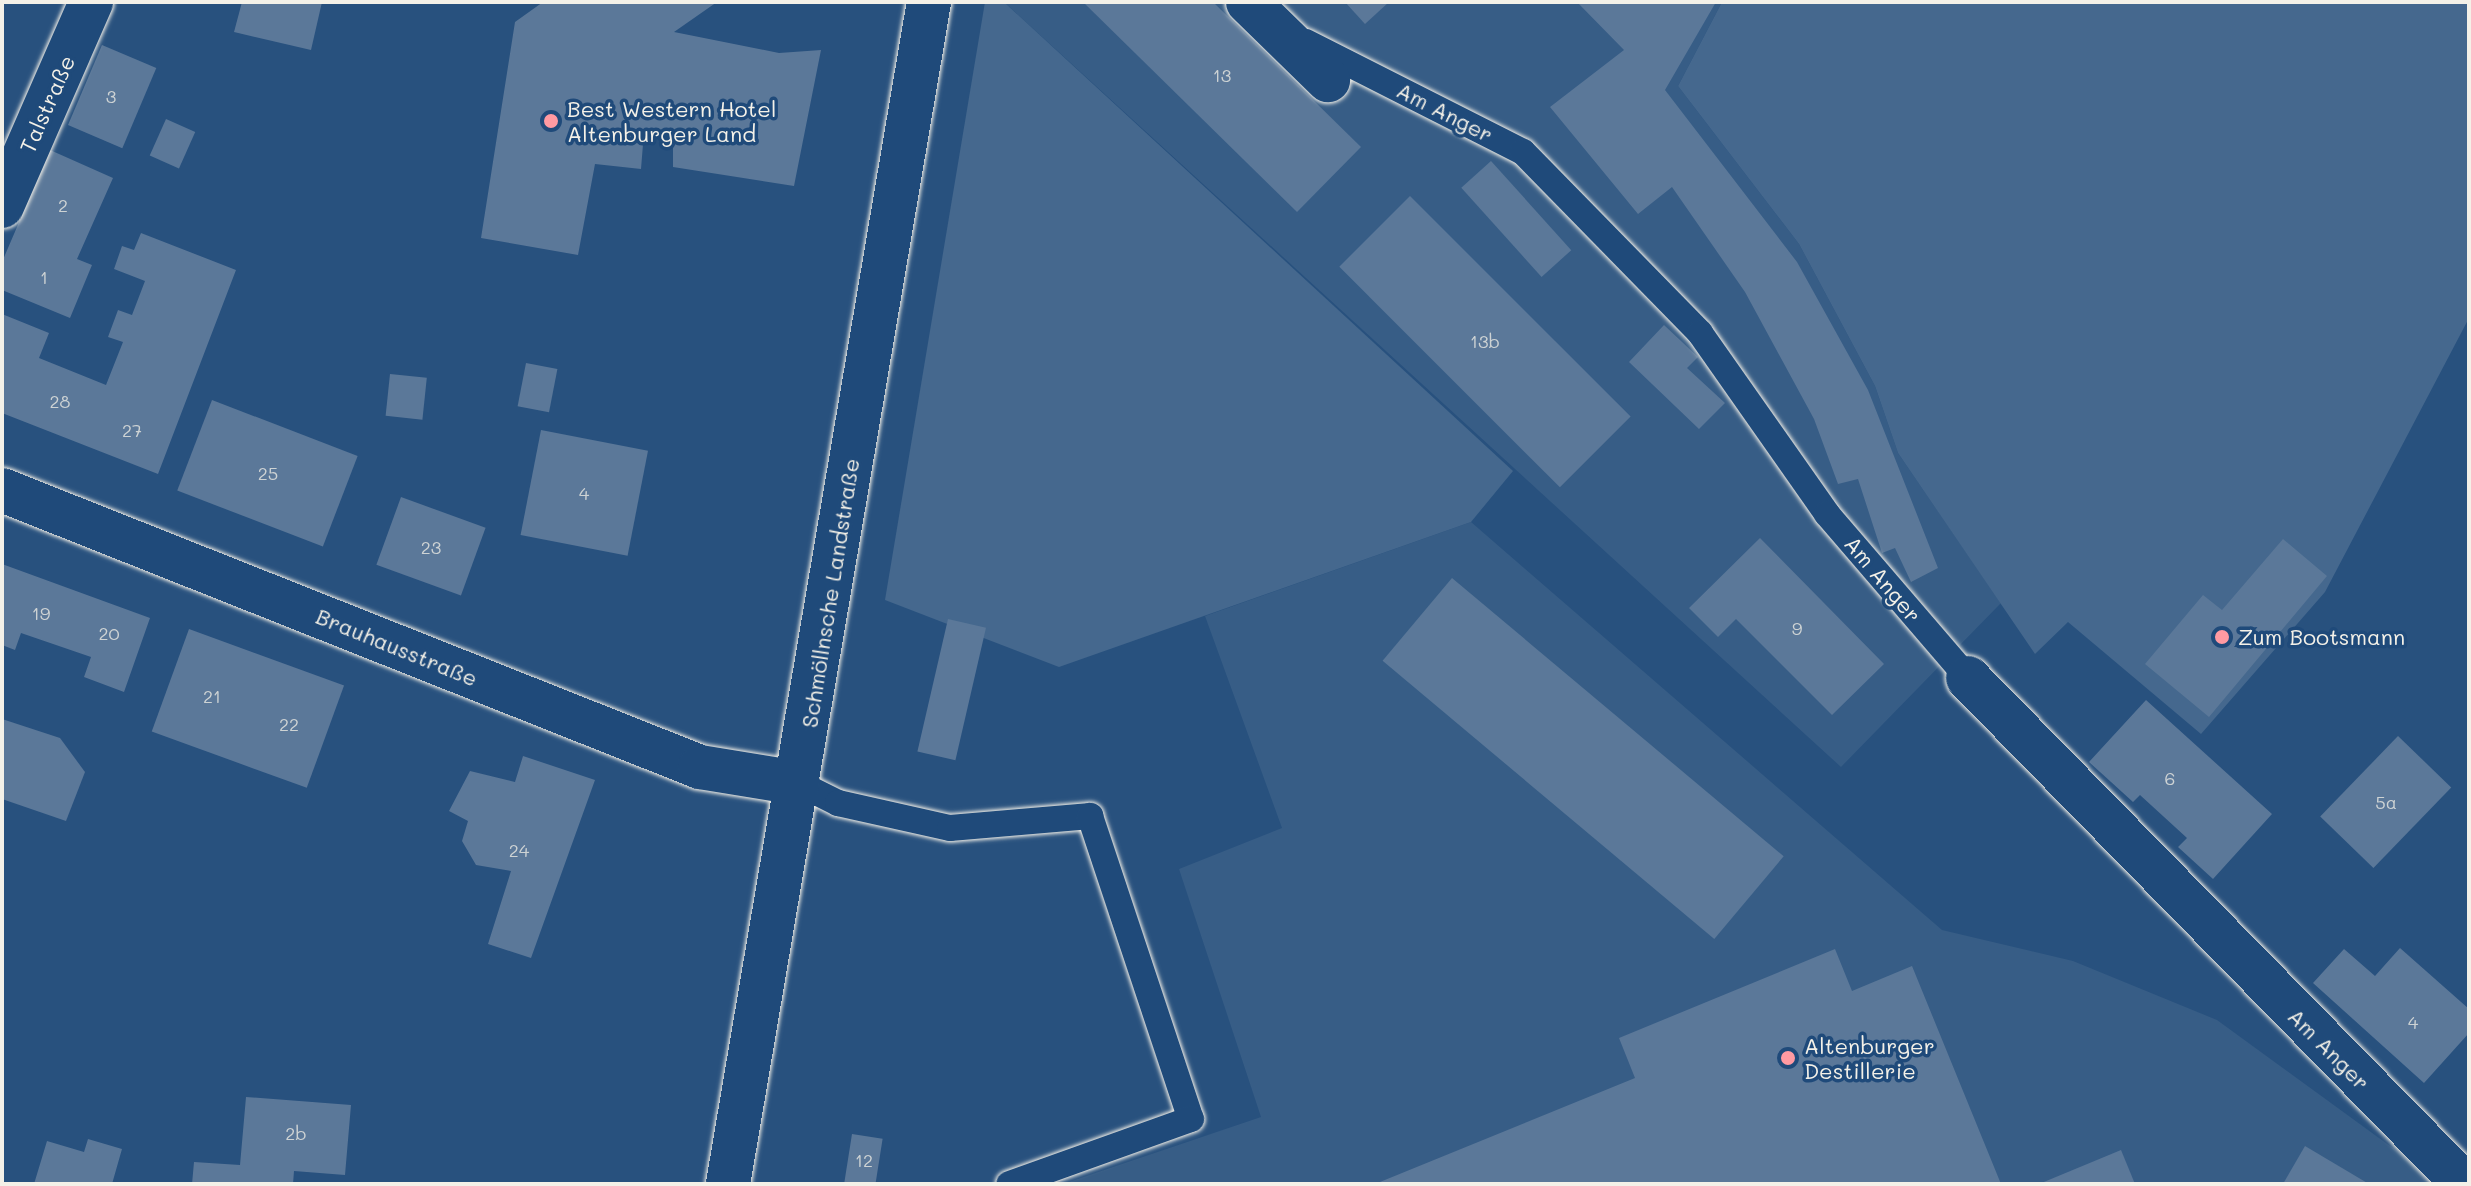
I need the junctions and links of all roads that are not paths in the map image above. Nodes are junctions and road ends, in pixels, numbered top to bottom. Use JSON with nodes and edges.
{"nodes":[{"id":1,"x":91,"y":2,"type":"edge"},
{"id":2,"x":929,"y":2,"type":"edge"},
{"id":3,"x":1261,"y":14,"type":"edge"},
{"id":4,"x":1328,"y":80,"type":"dead end"},
{"id":5,"x":2,"y":206,"type":"edge"},
{"id":6,"x":2,"y":490,"type":"edge"},
{"id":7,"x":1968,"y":678,"type":"joint"},
{"id":8,"x":798,"y":783,"type":"junction"},
{"id":9,"x":728,"y":1184,"type":"edge"},
{"id":10,"x":1009,"y":1184,"type":"edge"},
{"id":11,"x":2464,"y":1184,"type":"edge"}],
"edges":[{"from":1,"to":5,"type":"street","name":"Talstraße"},
{"from":2,"to":8,"type":"street","name":"Schmöllnsche Landstraße"},
{"from":3,"to":4,"type":"street","name":"Am Anger"},
{"from":3,"to":7,"type":"lane","name":"Am Anger"},
{"from":6,"to":8,"type":"street","name":"Brauhausstraße"},
{"from":7,"to":11,"type":"street","name":"Am Anger"},
{"from":8,"to":9,"type":"street","name":"Schmöllnsche Landstraße"},
{"from":8,"to":10,"type":"lane"}]}
